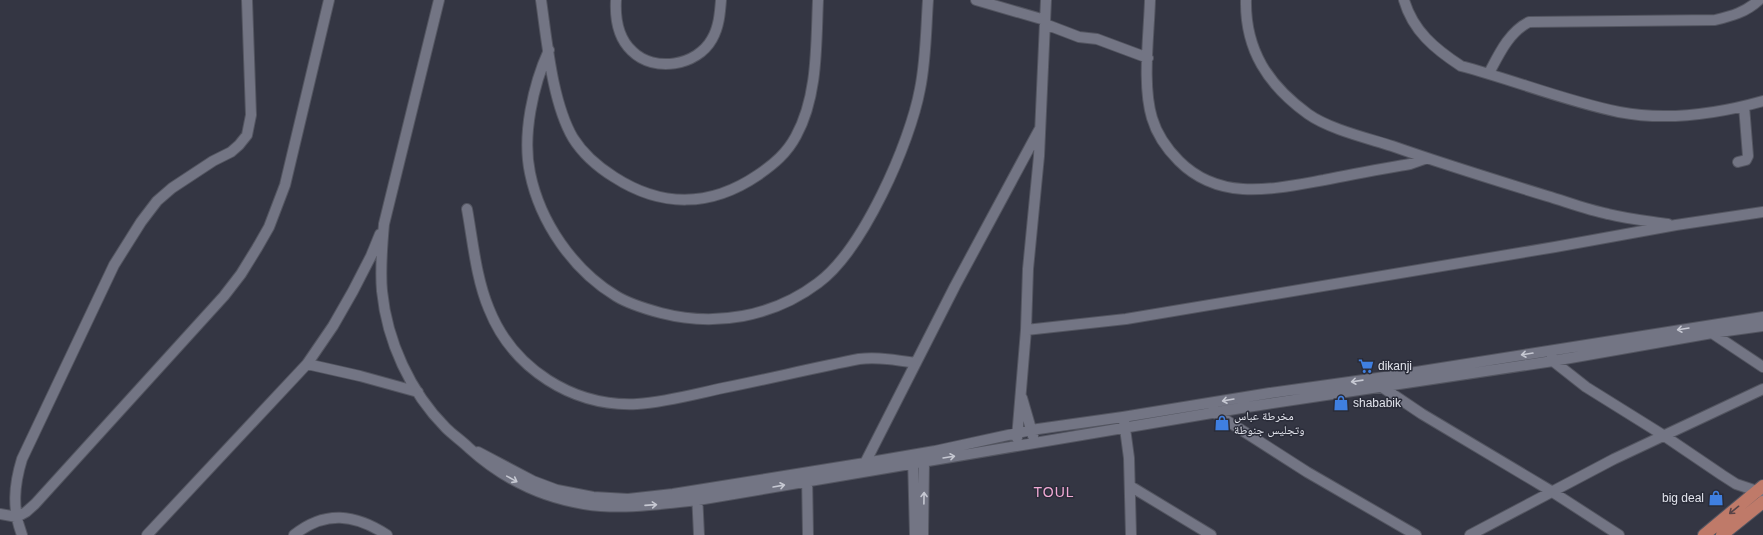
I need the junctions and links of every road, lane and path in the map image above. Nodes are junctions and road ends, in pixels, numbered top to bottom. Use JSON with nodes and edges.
{"nodes":[{"id":1,"x":247,"y":0,"type":"edge"},
{"id":2,"x":329,"y":0,"type":"edge"},
{"id":3,"x":439,"y":0,"type":"edge"},
{"id":4,"x":541,"y":0,"type":"edge"},
{"id":5,"x":616,"y":0,"type":"edge"},
{"id":6,"x":721,"y":0,"type":"edge"},
{"id":7,"x":818,"y":0,"type":"edge"},
{"id":8,"x":928,"y":0,"type":"edge"},
{"id":9,"x":976,"y":0,"type":"edge"},
{"id":10,"x":1046,"y":0,"type":"edge"},
{"id":11,"x":1150,"y":0,"type":"edge"},
{"id":12,"x":1246,"y":0,"type":"edge"},
{"id":13,"x":1404,"y":0,"type":"edge"},
{"id":14,"x":1759,"y":0,"type":"edge"},
{"id":15,"x":1045,"y":22,"type":"junction"},
{"id":16,"x":548,"y":50,"type":"junction"},
{"id":17,"x":1148,"y":58,"type":"junction"},
{"id":18,"x":1489,"y":73,"type":"junction"},
{"id":19,"x":1763,"y":101,"type":"edge"},
{"id":20,"x":1744,"y":106,"type":"junction"},
{"id":21,"x":1040,"y":128,"type":"junction"},
{"id":22,"x":1427,"y":158,"type":"junction"},
{"id":23,"x":1738,"y":162,"type":"dead end"},
{"id":24,"x":467,"y":209,"type":"dead end"},
{"id":25,"x":1763,"y":212,"type":"edge"},
{"id":26,"x":384,"y":224,"type":"junction"},
{"id":27,"x":1676,"y":225,"type":"junction"},
{"id":28,"x":1763,"y":317,"type":"edge"},
{"id":29,"x":1763,"y":326,"type":"edge"},
{"id":30,"x":1711,"y":329,"type":"junction"},
{"id":31,"x":1026,"y":330,"type":"junction"},
{"id":32,"x":1551,"y":355,"type":"junction"},
{"id":33,"x":916,"y":363,"type":"junction"},
{"id":34,"x":307,"y":364,"type":"junction"},
{"id":35,"x":1763,"y":368,"type":"edge"},
{"id":36,"x":1378,"y":382,"type":"junction"},
{"id":37,"x":1763,"y":389,"type":"edge"},
{"id":38,"x":418,"y":392,"type":"junction"},
{"id":39,"x":1021,"y":396,"type":"junction"},
{"id":40,"x":1278,"y":397,"type":"junction"},
{"id":41,"x":1213,"y":402,"type":"junction"},
{"id":42,"x":1215,"y":413,"type":"junction"},
{"id":43,"x":1124,"y":422,"type":"junction"},
{"id":44,"x":1031,"y":430,"type":"junction"},
{"id":45,"x":1016,"y":433,"type":"junction"},
{"id":46,"x":1663,"y":435,"type":"junction"},
{"id":47,"x":1034,"y":443,"type":"junction"},
{"id":48,"x":1018,"y":446,"type":"junction"},
{"id":49,"x":913,"y":459,"type":"junction"},
{"id":50,"x":924,"y":462,"type":"junction"},
{"id":51,"x":865,"y":463,"type":"junction"},
{"id":52,"x":807,"y":477,"type":"junction"},
{"id":53,"x":1130,"y":486,"type":"junction"},
{"id":54,"x":1551,"y":491,"type":"junction"},
{"id":55,"x":1761,"y":493,"type":"edge"},
{"id":56,"x":697,"y":495,"type":"junction"},
{"id":57,"x":0,"y":514,"type":"edge"},
{"id":58,"x":17,"y":517,"type":"junction"},
{"id":59,"x":22,"y":535,"type":"edge"},
{"id":60,"x":147,"y":535,"type":"edge"},
{"id":61,"x":294,"y":535,"type":"edge"},
{"id":62,"x":388,"y":535,"type":"edge"},
{"id":63,"x":699,"y":535,"type":"edge"},
{"id":64,"x":808,"y":535,"type":"edge"},
{"id":65,"x":915,"y":535,"type":"edge"},
{"id":66,"x":923,"y":535,"type":"edge"},
{"id":67,"x":1131,"y":535,"type":"edge"},
{"id":68,"x":1211,"y":535,"type":"edge"},
{"id":69,"x":1416,"y":535,"type":"edge"},
{"id":70,"x":1470,"y":535,"type":"edge"},
{"id":71,"x":1619,"y":535,"type":"edge"},
{"id":72,"x":1704,"y":535,"type":"edge"},
{"id":73,"x":1722,"y":535,"type":"edge"}],
"edges":[{"from":1,"to":58,"type":"street"},
{"from":2,"to":58,"type":"street"},
{"from":3,"to":26,"type":"street"},
{"from":4,"to":16,"type":"street"},
{"from":5,"to":6,"type":"street"},
{"from":7,"to":16,"type":"street"},
{"from":8,"to":16,"type":"street"},
{"from":9,"to":15,"type":"street"},
{"from":10,"to":15,"type":"street"},
{"from":11,"to":17,"type":"street"},
{"from":12,"to":22,"type":"street"},
{"from":13,"to":18,"type":"street"},
{"from":14,"to":18,"type":"street"},
{"from":15,"to":17,"type":"street"},
{"from":15,"to":21,"type":"street"},
{"from":17,"to":22,"type":"street"},
{"from":18,"to":20,"type":"street"},
{"from":19,"to":20,"type":"street"},
{"from":20,"to":23,"type":"street"},
{"from":21,"to":31,"type":"street"},
{"from":21,"to":33,"type":"street"},
{"from":22,"to":27,"type":"street"},
{"from":24,"to":33,"type":"street"},
{"from":25,"to":27,"type":"street"},
{"from":26,"to":34,"type":"street"},
{"from":26,"to":38,"type":"street"},
{"from":27,"to":31,"type":"street"},
{"from":28,"to":30,"type":"street"},
{"from":29,"to":30,"type":"street"},
{"from":30,"to":32,"type":"street"},
{"from":30,"to":35,"type":"street"},
{"from":31,"to":39,"type":"street"},
{"from":32,"to":36,"type":"street"},
{"from":32,"to":46,"type":"street"},
{"from":33,"to":51,"type":"street"},
{"from":34,"to":38,"type":"street"},
{"from":34,"to":60,"type":"street"},
{"from":36,"to":40,"type":"street"},
{"from":36,"to":54,"type":"street"},
{"from":37,"to":46,"type":"street"},
{"from":38,"to":56,"type":"street"},
{"from":39,"to":44,"type":"street"},
{"from":39,"to":45,"type":"street"},
{"from":40,"to":41,"type":"street","one_way":true},
{"from":40,"to":42,"type":"street"},
{"from":41,"to":42,"type":"street"},
{"from":41,"to":43,"type":"street"},
{"from":42,"to":43,"type":"street"},
{"from":42,"to":69,"type":"street"},
{"from":43,"to":44,"type":"street"},
{"from":43,"to":47,"type":"street"},
{"from":43,"to":53,"type":"street"},
{"from":44,"to":45,"type":"street"},
{"from":44,"to":47,"type":"street"},
{"from":45,"to":48,"type":"street"},
{"from":45,"to":49,"type":"street"},
{"from":46,"to":54,"type":"street"},
{"from":46,"to":55,"type":"street"},
{"from":47,"to":48,"type":"street"},
{"from":50,"to":48,"type":"street","one_way":true},
{"from":49,"to":50,"type":"street"},
{"from":49,"to":51,"type":"street"},
{"from":49,"to":52,"type":"street"},
{"from":49,"to":65,"type":"street"},
{"from":66,"to":50,"type":"street","one_way":true},
{"from":51,"to":52,"type":"street"},
{"from":52,"to":56,"type":"street"},
{"from":52,"to":64,"type":"street"},
{"from":53,"to":67,"type":"street"},
{"from":53,"to":68,"type":"street"},
{"from":54,"to":70,"type":"street"},
{"from":54,"to":71,"type":"street"},
{"from":55,"to":72,"type":"main road","one_way":true},
{"from":55,"to":73,"type":"main road"},
{"from":56,"to":63,"type":"street"},
{"from":57,"to":58,"type":"street"},
{"from":58,"to":59,"type":"street"},
{"from":61,"to":62,"type":"street"}]}
